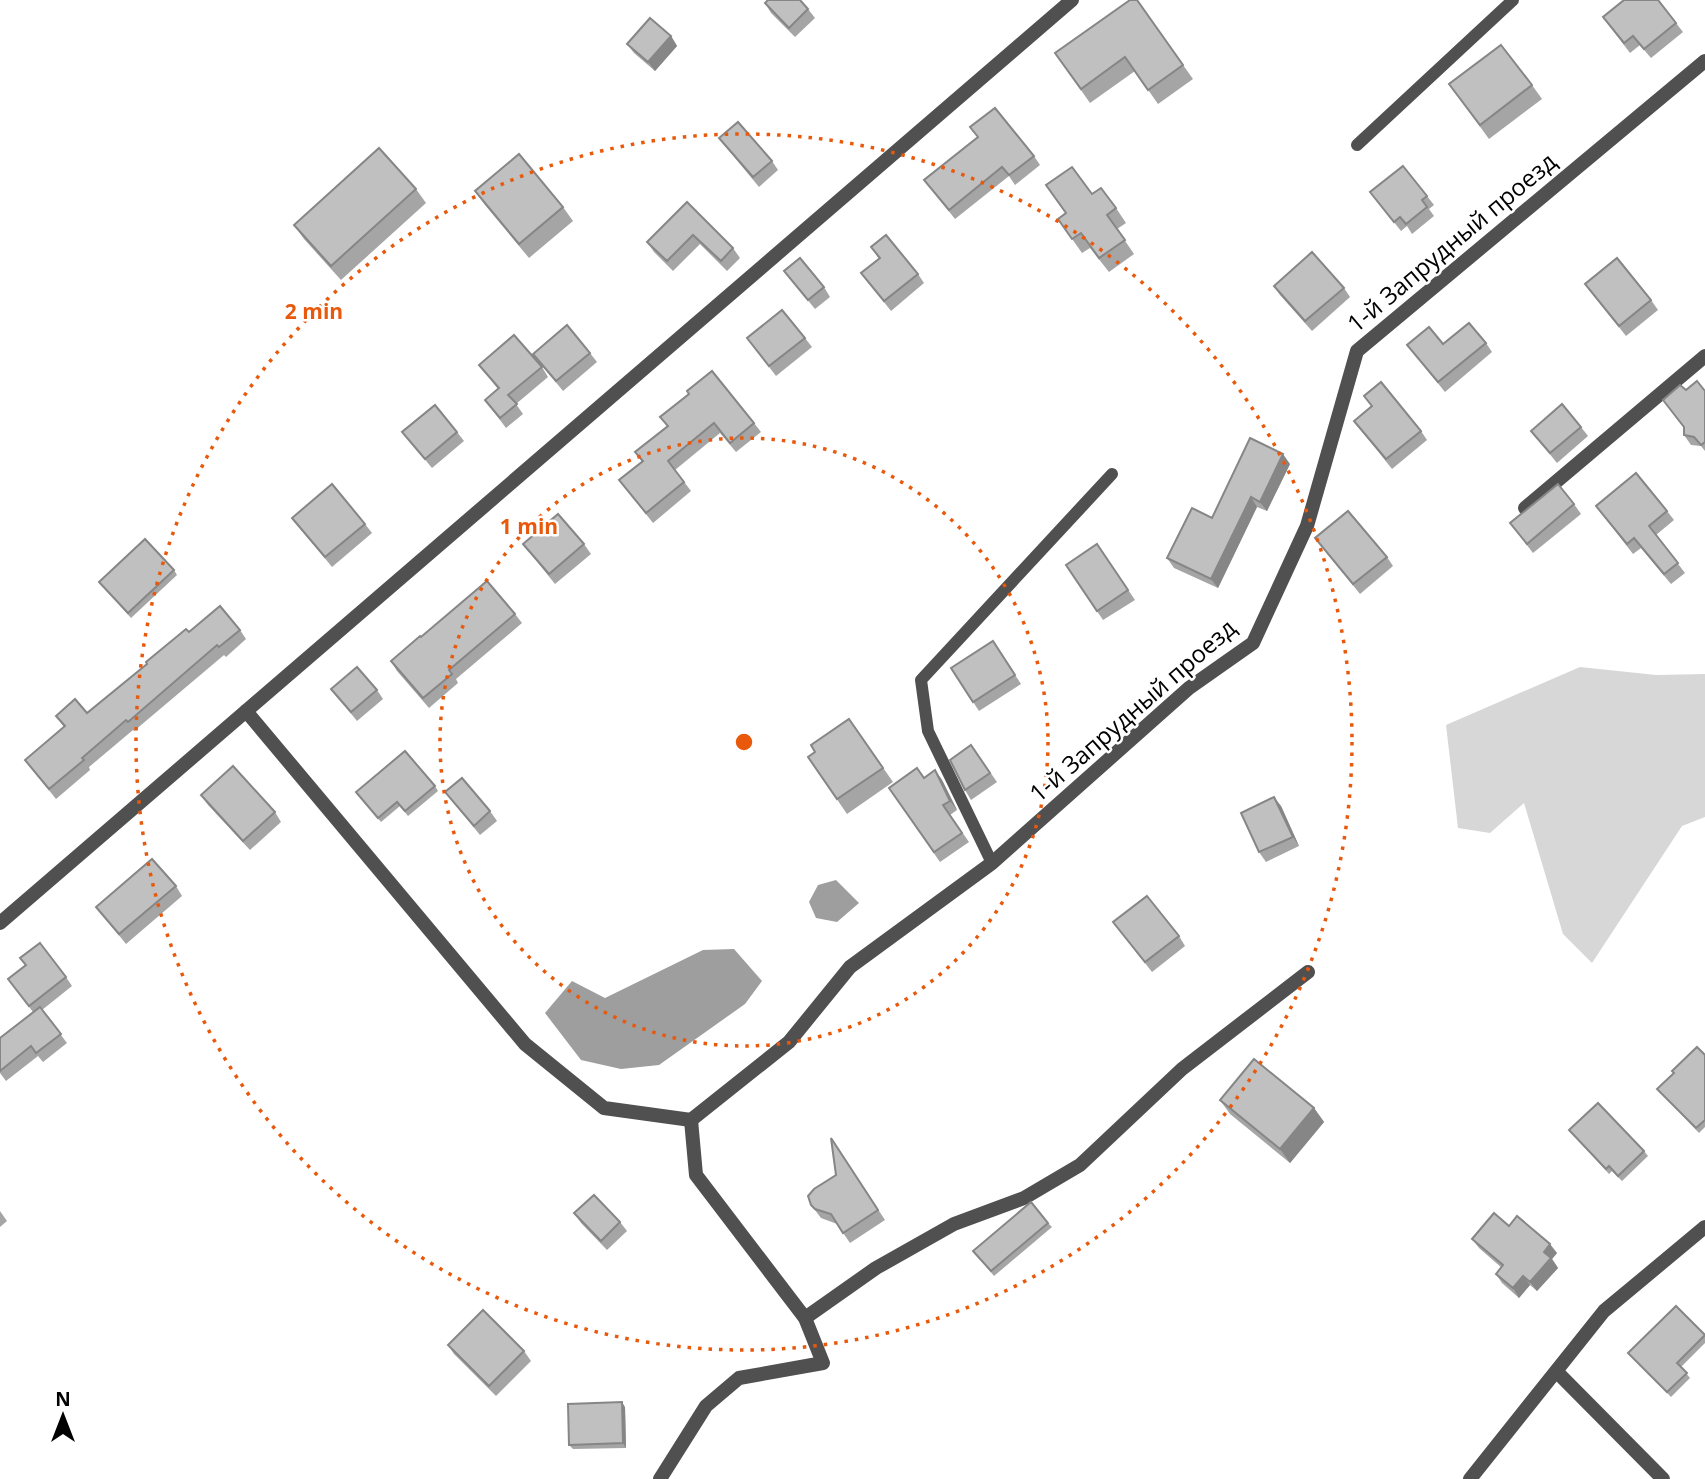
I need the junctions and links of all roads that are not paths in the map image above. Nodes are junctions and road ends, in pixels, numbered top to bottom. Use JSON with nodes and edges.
{"nodes":[{"id":1,"x":1072,"y":0,"type":"edge"},
{"id":2,"x":1513,"y":0,"type":"edge"},
{"id":3,"x":1705,"y":61,"type":"edge"},
{"id":4,"x":1357,"y":145,"type":"dead end"},
{"id":5,"x":1705,"y":356,"type":"edge"},
{"id":6,"x":1112,"y":474,"type":"dead end"},
{"id":7,"x":1525,"y":508,"type":"edge"},
{"id":8,"x":246,"y":711,"type":"junction"},
{"id":9,"x":992,"y":863,"type":"junction"},
{"id":10,"x":0,"y":923,"type":"edge"},
{"id":11,"x":1308,"y":972,"type":"dead end"},
{"id":12,"x":691,"y":1120,"type":"junction"},
{"id":13,"x":1705,"y":1227,"type":"edge"},
{"id":14,"x":805,"y":1318,"type":"junction"},
{"id":15,"x":1557,"y":1372,"type":"junction"},
{"id":16,"x":660,"y":1479,"type":"edge"},
{"id":17,"x":1470,"y":1479,"type":"edge"},
{"id":18,"x":1663,"y":1479,"type":"edge"}],
"edges":[{"from":1,"to":8,"type":"street"},
{"from":2,"to":4,"type":"lane"},
{"from":3,"to":9,"type":"street","name":"1-й Запрудный проезд"},
{"from":5,"to":7,"type":"street"},
{"from":6,"to":9,"type":"lane"},
{"from":8,"to":10,"type":"street"},
{"from":8,"to":12,"type":"street"},
{"from":9,"to":12,"type":"street","name":"1-й Запрудный проезд"},
{"from":11,"to":14,"type":"street"},
{"from":12,"to":14,"type":"street"},
{"from":13,"to":15,"type":"street"},
{"from":14,"to":16,"type":"street"},
{"from":15,"to":17,"type":"street"},
{"from":15,"to":18,"type":"street"}]}
